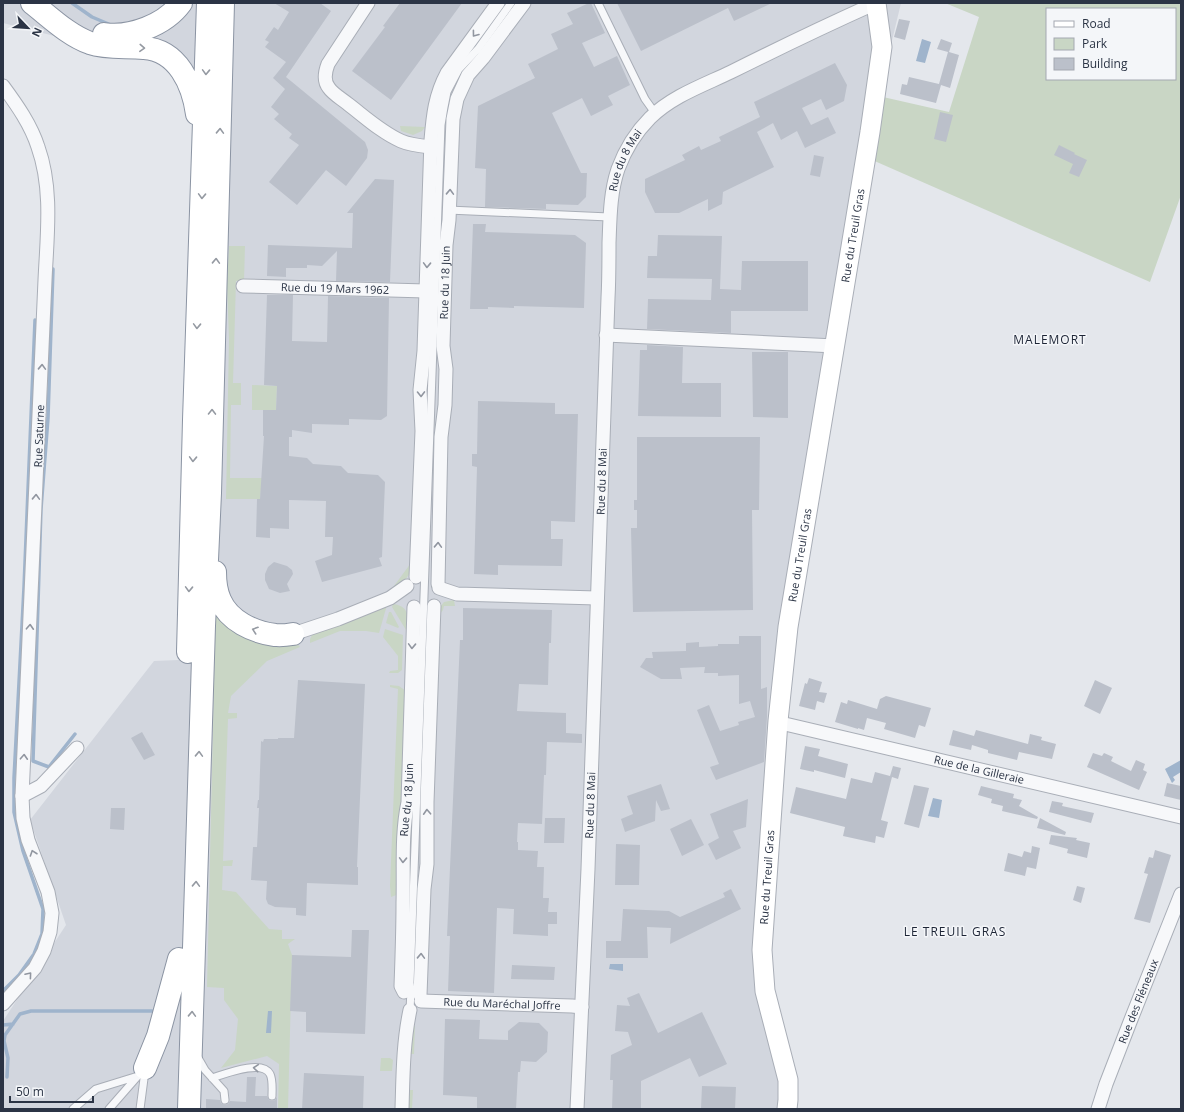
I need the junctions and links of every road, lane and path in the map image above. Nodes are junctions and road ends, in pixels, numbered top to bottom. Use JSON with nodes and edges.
{"nodes":[{"id":1,"x":32,"y":3,"type":"edge"},
{"id":2,"x":181,"y":3,"type":"edge"},
{"id":3,"x":208,"y":3,"type":"edge"},
{"id":4,"x":224,"y":3,"type":"edge"},
{"id":5,"x":498,"y":3,"type":"edge"},
{"id":6,"x":511,"y":3,"type":"edge"},
{"id":7,"x":524,"y":3,"type":"edge"},
{"id":8,"x":598,"y":3,"type":"edge"},
{"id":9,"x":876,"y":3,"type":"edge"},
{"id":10,"x":57,"y":4,"type":"edge"},
{"id":11,"x":366,"y":4,"type":"edge"},
{"id":12,"x":3,"y":86,"type":"edge"},
{"id":13,"x":655,"y":113,"type":"junction"},
{"id":14,"x":439,"y":142,"type":"junction"},
{"id":15,"x":203,"y":157,"type":"junction"},
{"id":16,"x":439,"y":210,"type":"junction"},
{"id":17,"x":609,"y":217,"type":"junction"},
{"id":18,"x":243,"y":286,"type":"dead end"},
{"id":19,"x":426,"y":291,"type":"junction"},
{"id":20,"x":606,"y":335,"type":"junction"},
{"id":21,"x":835,"y":346,"type":"junction"},
{"id":22,"x":210,"y":493,"type":"junction"},
{"id":23,"x":416,"y":580,"type":"junction"},
{"id":24,"x":392,"y":597,"type":"junction"},
{"id":25,"x":597,"y":598,"type":"junction"},
{"id":26,"x":428,"y":600,"type":"junction"},
{"id":27,"x":293,"y":634,"type":"joint"},
{"id":28,"x":778,"y":721,"type":"junction"},
{"id":29,"x":77,"y":748,"type":"dead end"},
{"id":30,"x":22,"y":796,"type":"junction"},
{"id":31,"x":1181,"y":817,"type":"edge"},
{"id":32,"x":1181,"y":894,"type":"edge"},
{"id":33,"x":179,"y":960,"type":"junction"},
{"id":34,"x":414,"y":995,"type":"junction"},
{"id":35,"x":3,"y":1004,"type":"edge"},
{"id":36,"x":582,"y":1007,"type":"junction"},
{"id":37,"x":410,"y":1010,"type":"junction"},
{"id":38,"x":191,"y":1043,"type":"junction"},
{"id":39,"x":142,"y":1072,"type":"junction"},
{"id":40,"x":212,"y":1078,"type":"junction"},
{"id":41,"x":272,"y":1096,"type":"dead end"},
{"id":42,"x":225,"y":1100,"type":"dead end"},
{"id":43,"x":73,"y":1109,"type":"edge"},
{"id":44,"x":109,"y":1109,"type":"edge"},
{"id":45,"x":140,"y":1109,"type":"edge"},
{"id":46,"x":174,"y":1109,"type":"edge"},
{"id":47,"x":189,"y":1109,"type":"edge"},
{"id":48,"x":402,"y":1109,"type":"edge"},
{"id":49,"x":577,"y":1109,"type":"edge"},
{"id":50,"x":787,"y":1109,"type":"edge"},
{"id":51,"x":1098,"y":1109,"type":"edge"}],
"edges":[{"from":1,"to":15,"type":"highway","one_way":true},
{"from":2,"to":10,"type":"highway"},
{"from":3,"to":15,"type":"highway","one_way":true},
{"from":22,"to":4,"type":"highway","one_way":true},
{"from":5,"to":14,"type":"street","name":"Rue du 18 Juin","one_way":true},
{"from":6,"to":14,"type":"lane"},
{"from":7,"to":14,"type":"street","name":"Rue du 18 Juin"},
{"from":8,"to":13,"type":"lane"},
{"from":9,"to":13,"type":"street","name":"Rue du 8 Mai"},
{"from":9,"to":21,"type":"street","name":"Rue du Treuil Gras"},
{"from":11,"to":14,"type":"street"},
{"from":30,"to":12,"type":"street","name":"Rue Saturne","one_way":true},
{"from":13,"to":17,"type":"street","name":"Rue du 8 Mai"},
{"from":14,"to":16,"type":"street","name":"Rue du 18 Juin"},
{"from":16,"to":14,"type":"street","name":"Rue du 18 Juin","one_way":true},
{"from":15,"to":33,"type":"highway","one_way":true},
{"from":16,"to":17,"type":"lane"},
{"from":16,"to":19,"type":"street","name":"Rue du 18 Juin","one_way":true},
{"from":16,"to":23,"type":"lane"},
{"from":26,"to":16,"type":"street","name":"Rue du 18 Juin","one_way":true},
{"from":17,"to":20,"type":"street","name":"Rue du 8 Mai"},
{"from":18,"to":19,"type":"street","name":"Rue du 19 Mars 1962"},
{"from":19,"to":23,"type":"street","name":"Rue du 18 Juin","one_way":true},
{"from":20,"to":21,"type":"street"},
{"from":20,"to":25,"type":"street","name":"Rue du 8 Mai"},
{"from":21,"to":28,"type":"street","name":"Rue du Treuil Gras"},
{"from":27,"to":22,"type":"highway","one_way":true},
{"from":38,"to":22,"type":"highway","one_way":true},
{"from":23,"to":24,"type":"street"},
{"from":23,"to":26,"type":"lane"},
{"from":23,"to":26,"type":"street"},
{"from":23,"to":26,"type":"street","name":"Rue du 18 Juin"},
{"from":24,"to":26,"type":"street"},
{"from":24,"to":27,"type":"street"},
{"from":25,"to":26,"type":"street"},
{"from":25,"to":36,"type":"street","name":"Rue du 8 Mai"},
{"from":34,"to":26,"type":"street","one_way":true},
{"from":26,"to":34,"type":"street","name":"Rue du 18 Juin"},
{"from":28,"to":31,"type":"street","name":"Rue de la Gilleraie"},
{"from":28,"to":50,"type":"street","name":"Rue du Treuil Gras"},
{"from":29,"to":30,"type":"street"},
{"from":35,"to":30,"type":"street","name":"Rue Saturne","one_way":true},
{"from":32,"to":51,"type":"street","name":"Rue des Fléneaux"},
{"from":33,"to":39,"type":"highway"},
{"from":33,"to":46,"type":"highway"},
{"from":34,"to":36,"type":"street","name":"Rue du Maréchal Joffre"},
{"from":34,"to":37,"type":"street"},
{"from":34,"to":37,"type":"street"},
{"from":36,"to":49,"type":"street","name":"Rue du 8 Mai"},
{"from":37,"to":48,"type":"street"},
{"from":38,"to":40,"type":"lane"},
{"from":38,"to":47,"type":"highway"},
{"from":39,"to":43,"type":"lane"},
{"from":39,"to":44,"type":"lane"},
{"from":39,"to":45,"type":"lane"},
{"from":41,"to":40,"type":"lane","one_way":true},
{"from":40,"to":42,"type":"lane"}]}
